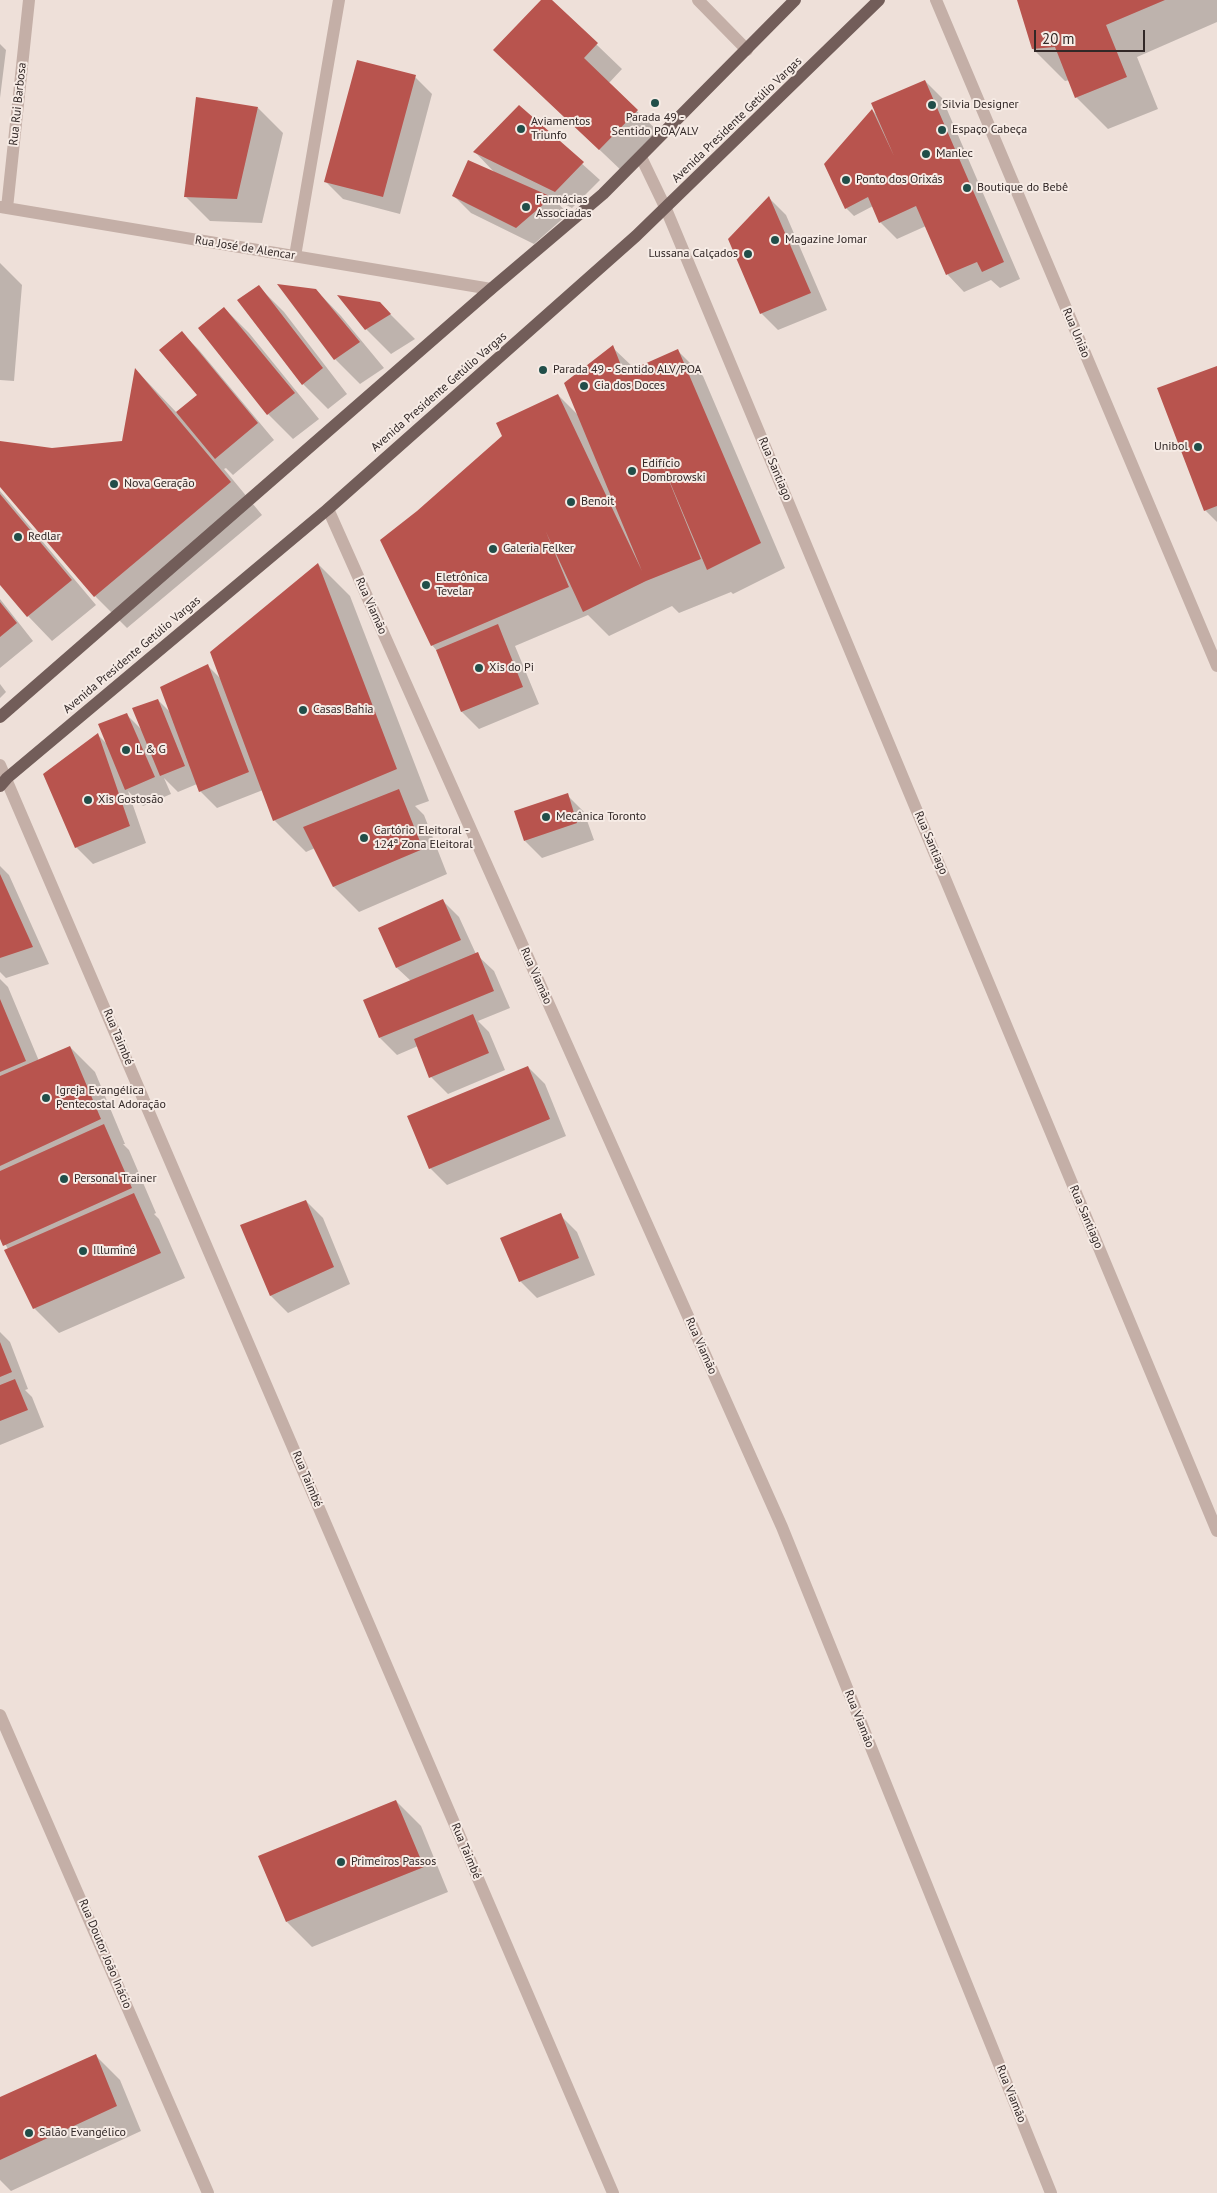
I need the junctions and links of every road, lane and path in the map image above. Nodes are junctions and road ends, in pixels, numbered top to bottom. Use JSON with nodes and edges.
{"nodes":[{"id":1,"x":29,"y":0,"type":"edge"},
{"id":2,"x":339,"y":0,"type":"edge"},
{"id":3,"x":698,"y":0,"type":"edge"},
{"id":4,"x":796,"y":0,"type":"edge"},
{"id":5,"x":879,"y":0,"type":"edge"},
{"id":6,"x":936,"y":0,"type":"edge"},
{"id":7,"x":747,"y":50,"type":"junction"},
{"id":8,"x":641,"y":157,"type":"junction"},
{"id":9,"x":4,"y":208,"type":"edge"},
{"id":10,"x":666,"y":209,"type":"junction"},
{"id":11,"x":295,"y":256,"type":"junction"},
{"id":12,"x":490,"y":289,"type":"junction"},
{"id":13,"x":328,"y":509,"type":"junction"},
{"id":14,"x":1217,"y":666,"type":"edge"},
{"id":15,"x":0,"y":717,"type":"edge"},
{"id":16,"x":0,"y":765,"type":"edge"},
{"id":17,"x":4,"y":782,"type":"edge"},
{"id":18,"x":1217,"y":1531,"type":"edge"},
{"id":19,"x":0,"y":1715,"type":"edge"},
{"id":20,"x":208,"y":2193,"type":"edge"},
{"id":21,"x":612,"y":2193,"type":"edge"},
{"id":22,"x":1051,"y":2193,"type":"edge"}],
"edges":[{"from":1,"to":9,"type":"street","name":"Rua Rui Barbosa"},
{"from":2,"to":11,"type":"street"},
{"from":3,"to":7,"type":"street"},
{"from":4,"to":7,"type":"main road"},
{"from":5,"to":10,"type":"main road","name":"Avenida Presidente Getúlio Vargas"},
{"from":6,"to":14,"type":"street","name":"Rua União"},
{"from":7,"to":8,"type":"main road"},
{"from":8,"to":10,"type":"street","name":"Rua Santiago"},
{"from":8,"to":12,"type":"main road"},
{"from":9,"to":11,"type":"street","name":"Rua José de Alencar"},
{"from":10,"to":13,"type":"main road","name":"Avenida Presidente Getúlio Vargas"},
{"from":10,"to":18,"type":"street","name":"Rua Santiago"},
{"from":11,"to":12,"type":"street","name":"Rua José de Alencar"},
{"from":12,"to":15,"type":"main road"},
{"from":13,"to":17,"type":"main road","name":"Avenida Presidente Getúlio Vargas"},
{"from":13,"to":22,"type":"street","name":"Rua Viamão"},
{"from":16,"to":17,"type":"street","name":"Rua Taimbé"},
{"from":17,"to":21,"type":"street","name":"Rua Taimbé"},
{"from":19,"to":20,"type":"street","name":"Rua Doutor João Inácio"}]}
